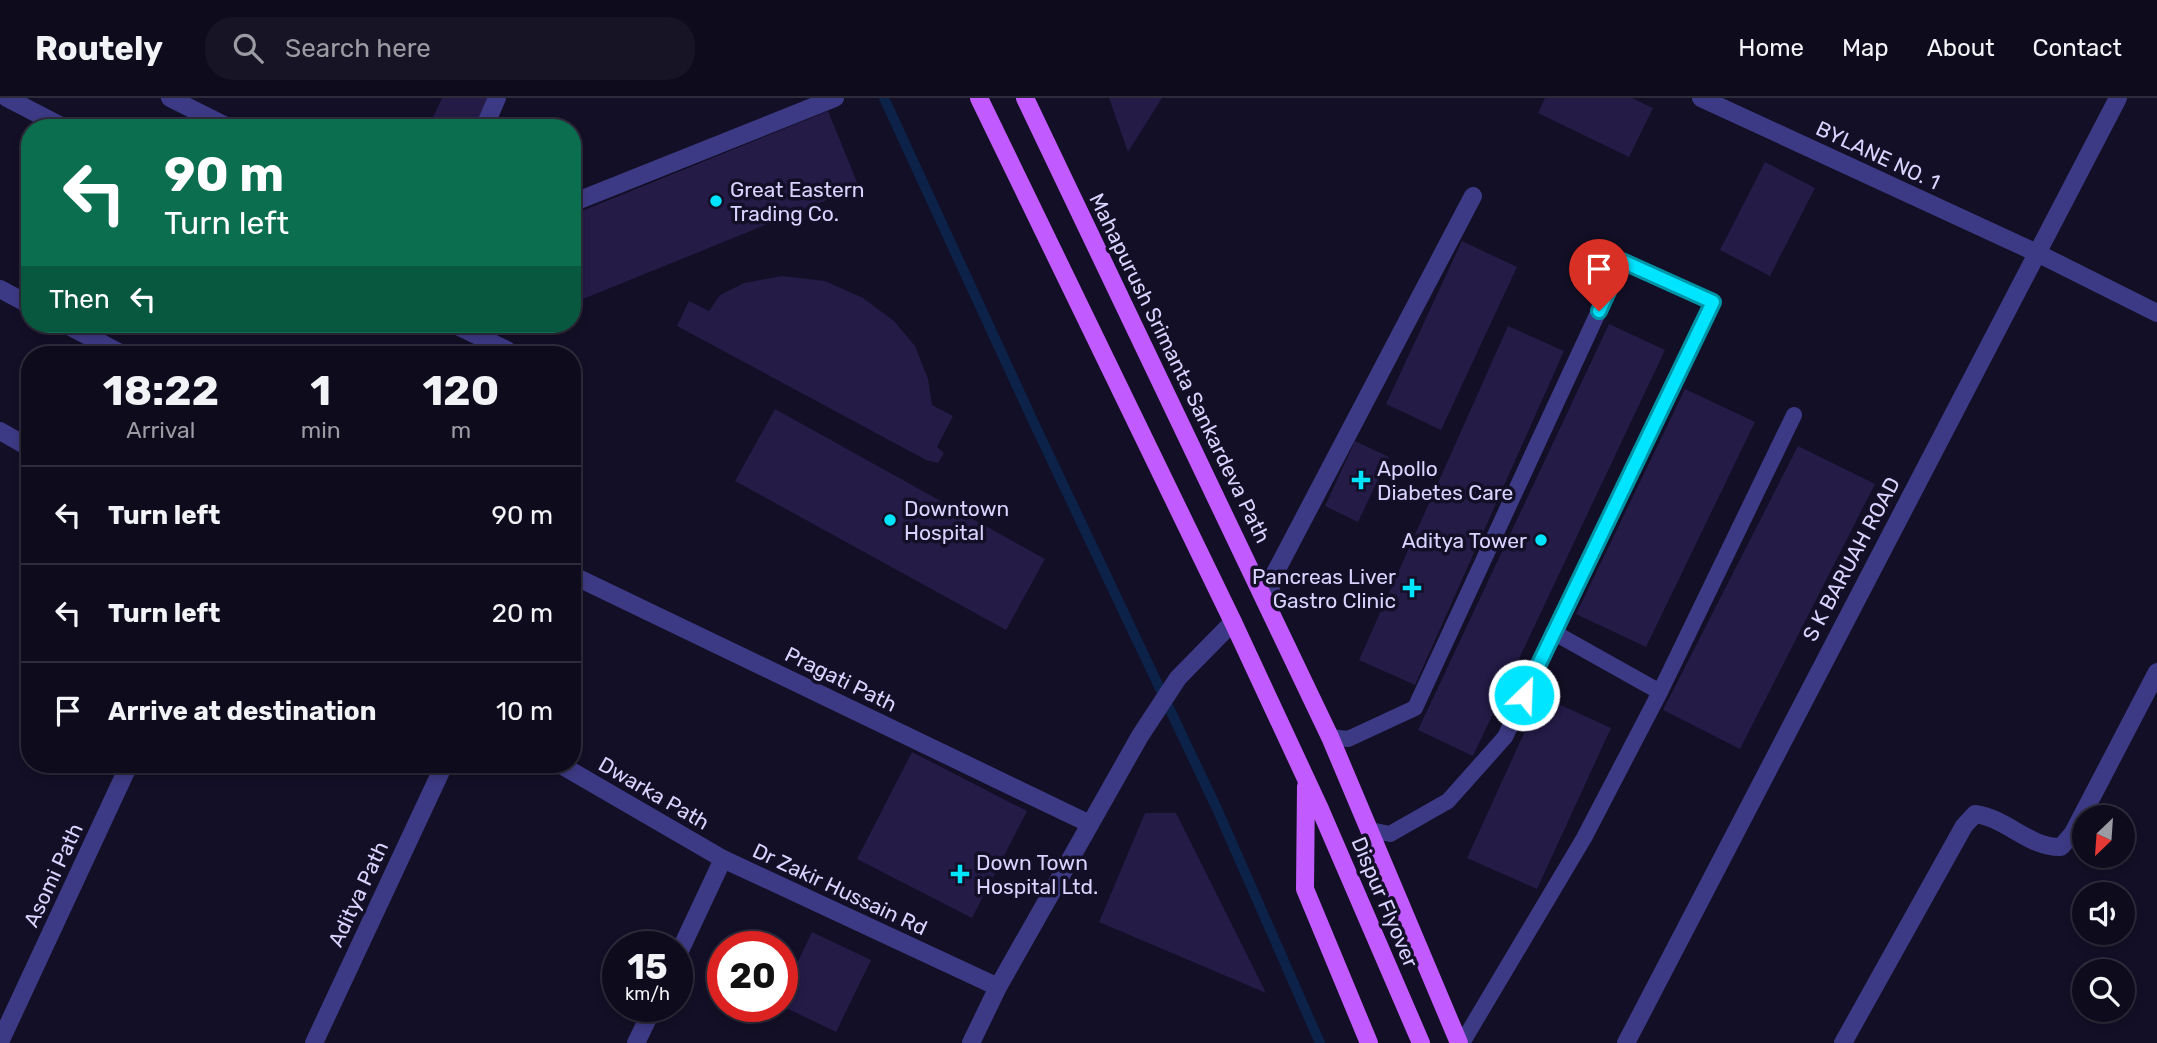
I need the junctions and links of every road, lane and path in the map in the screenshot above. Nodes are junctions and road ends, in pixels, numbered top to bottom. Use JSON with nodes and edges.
{"nodes":[{"id":1,"x":7,"y":98,"type":"edge"},
{"id":2,"x":170,"y":98,"type":"edge"},
{"id":3,"x":497,"y":98,"type":"edge"},
{"id":4,"x":835,"y":98,"type":"edge"},
{"id":5,"x":979,"y":98,"type":"edge"},
{"id":6,"x":1025,"y":98,"type":"edge"},
{"id":7,"x":1701,"y":98,"type":"edge"},
{"id":8,"x":2118,"y":98,"type":"edge"},
{"id":9,"x":48,"y":119,"type":"edge"},
{"id":10,"x":212,"y":119,"type":"edge"},
{"id":11,"x":488,"y":119,"type":"edge"},
{"id":12,"x":1473,"y":196,"type":"dead end"},
{"id":13,"x":581,"y":198,"type":"edge"},
{"id":14,"x":2037,"y":253,"type":"junction"},
{"id":15,"x":0,"y":289,"type":"edge"},
{"id":16,"x":21,"y":300,"type":"edge"},
{"id":17,"x":2157,"y":313,"type":"edge"},
{"id":18,"x":82,"y":333,"type":"edge"},
{"id":19,"x":472,"y":333,"type":"edge"},
{"id":20,"x":107,"y":346,"type":"edge"},
{"id":21,"x":499,"y":346,"type":"edge"},
{"id":22,"x":1794,"y":415,"type":"dead end"},
{"id":23,"x":0,"y":432,"type":"edge"},
{"id":24,"x":21,"y":443,"type":"edge"},
{"id":25,"x":581,"y":579,"type":"edge"},
{"id":26,"x":1267,"y":601,"type":"junction"},
{"id":27,"x":1233,"y":622,"type":"junction"},
{"id":28,"x":1553,"y":632,"type":"junction"},
{"id":29,"x":2157,"y":672,"type":"edge"},
{"id":30,"x":1660,"y":692,"type":"junction"},
{"id":31,"x":1330,"y":737,"type":"junction"},
{"id":32,"x":125,"y":773,"type":"edge"},
{"id":33,"x":440,"y":773,"type":"edge"},
{"id":34,"x":575,"y":773,"type":"edge"},
{"id":35,"x":1306,"y":779,"type":"junction"},
{"id":36,"x":1090,"y":824,"type":"junction"},
{"id":37,"x":1370,"y":830,"type":"junction"},
{"id":38,"x":723,"y":859,"type":"junction"},
{"id":39,"x":689,"y":931,"type":"edge"},
{"id":40,"x":998,"y":988,"type":"junction"},
{"id":41,"x":646,"y":1022,"type":"edge"},
{"id":42,"x":0,"y":1042,"type":"edge"},
{"id":43,"x":314,"y":1043,"type":"edge"},
{"id":44,"x":636,"y":1043,"type":"edge"},
{"id":45,"x":971,"y":1043,"type":"edge"},
{"id":46,"x":1369,"y":1043,"type":"edge"},
{"id":47,"x":1421,"y":1043,"type":"edge"},
{"id":48,"x":1460,"y":1043,"type":"edge"},
{"id":49,"x":1626,"y":1043,"type":"edge"},
{"id":50,"x":1843,"y":1043,"type":"edge"}],
"edges":[{"from":1,"to":9,"type":"street"},
{"from":2,"to":10,"type":"street"},
{"from":3,"to":11,"type":"street"},
{"from":4,"to":13,"type":"street"},
{"from":5,"to":27,"type":"main road"},
{"from":6,"to":26,"type":"main road","name":"Mahapurush Srimanta Sankardeva Path"},
{"from":7,"to":14,"type":"street","name":"BYLANE NO. 1"},
{"from":8,"to":14,"type":"street","name":"S K BARUAH ROAD"},
{"from":12,"to":26,"type":"street"},
{"from":14,"to":17,"type":"street","name":"BYLANE NO. 1"},
{"from":14,"to":49,"type":"street","name":"S K BARUAH ROAD"},
{"from":15,"to":16,"type":"street"},
{"from":18,"to":20,"type":"street"},
{"from":19,"to":21,"type":"street"},
{"from":22,"to":30,"type":"lane"},
{"from":23,"to":24,"type":"street"},
{"from":25,"to":36,"type":"street","name":"Pragati Path"},
{"from":26,"to":31,"type":"main road","name":"Mahapurush Srimanta Sankardeva Path"},
{"from":27,"to":35,"type":"main road"},
{"from":27,"to":36,"type":"street"},
{"from":28,"to":30,"type":"lane"},
{"from":28,"to":31,"type":"lane"},
{"from":28,"to":37,"type":"lane"},
{"from":29,"to":50,"type":"street"},
{"from":30,"to":48,"type":"lane"},
{"from":31,"to":37,"type":"main road","name":"Mahapurush Srimanta Sankardeva Path"},
{"from":32,"to":42,"type":"street","name":"Asomi Path"},
{"from":33,"to":43,"type":"street","name":"Aditya Path"},
{"from":34,"to":38,"type":"street","name":"Dwarka Path"},
{"from":35,"to":46,"type":"main road"},
{"from":35,"to":47,"type":"main road","name":"Dispur Flyover"},
{"from":36,"to":40,"type":"street"},
{"from":37,"to":48,"type":"main road","name":"Mahapurush Srimanta Sankardeva Path"},
{"from":38,"to":39,"type":"street","name":"Dr Zakir Hussain Rd"},
{"from":38,"to":40,"type":"street","name":"Dr Zakir Hussain Rd"},
{"from":40,"to":45,"type":"street"},
{"from":41,"to":44,"type":"street"}]}
